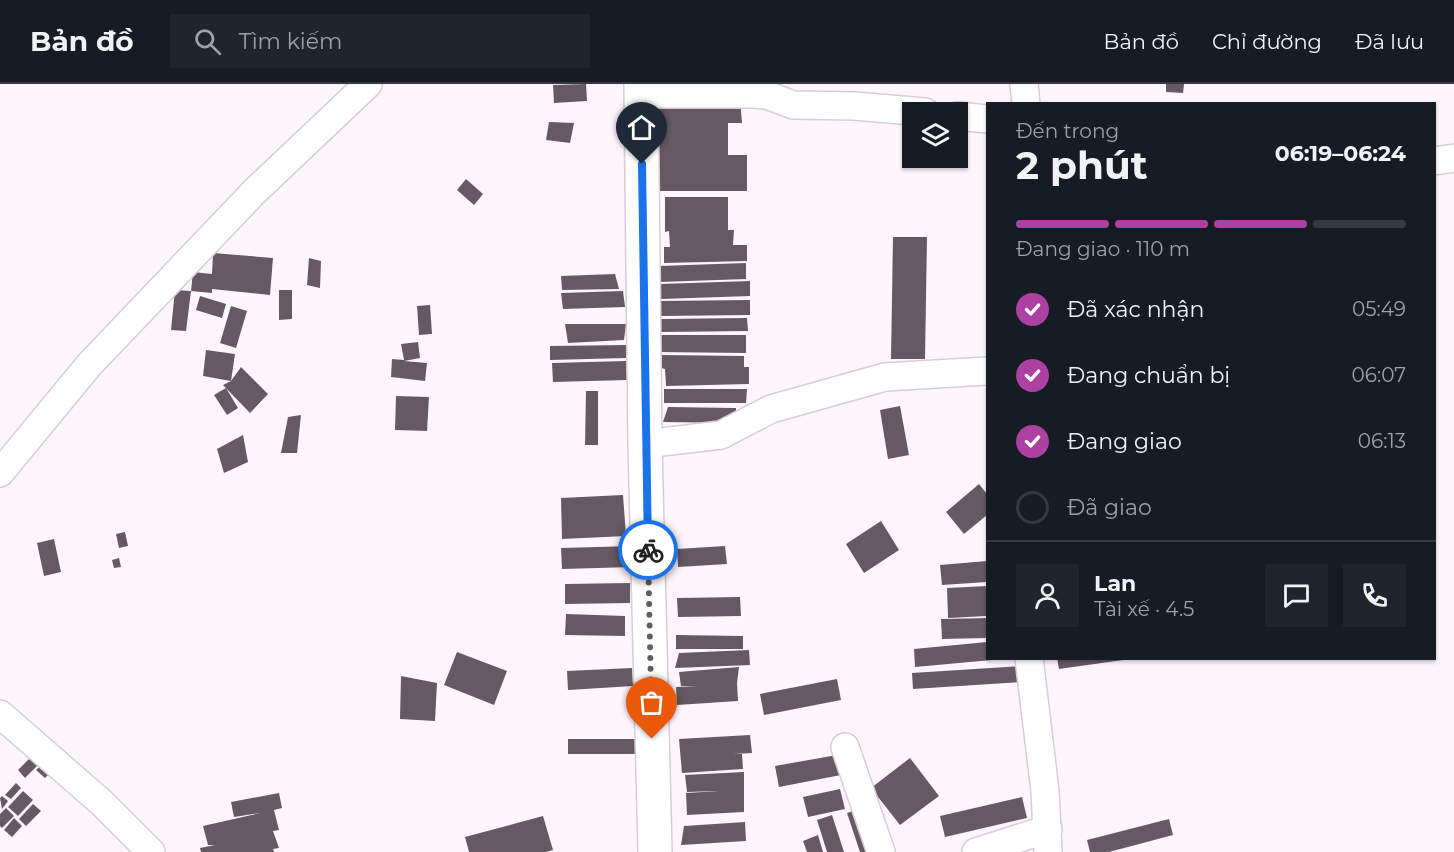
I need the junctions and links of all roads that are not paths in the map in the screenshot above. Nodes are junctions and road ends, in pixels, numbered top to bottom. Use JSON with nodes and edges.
{"nodes":[{"id":1,"x":368,"y":84,"type":"edge"},
{"id":2,"x":1024,"y":84,"type":"edge"},
{"id":3,"x":642,"y":89,"type":"edge"},
{"id":4,"x":1026,"y":102,"type":"edge"},
{"id":5,"x":902,"y":110,"type":"edge"},
{"id":6,"x":968,"y":117,"type":"edge"},
{"id":7,"x":986,"y":119,"type":"edge"},
{"id":8,"x":1454,"y":158,"type":"edge"},
{"id":9,"x":1436,"y":161,"type":"edge"},
{"id":10,"x":986,"y":371,"type":"edge"},
{"id":11,"x":645,"y":444,"type":"junction"},
{"id":12,"x":0,"y":473,"type":"edge"},
{"id":13,"x":1029,"y":660,"type":"edge"},
{"id":14,"x":0,"y":714,"type":"edge"},
{"id":15,"x":845,"y":747,"type":"dead end"},
{"id":16,"x":1048,"y":840,"type":"edge"},
{"id":17,"x":151,"y":852,"type":"edge"},
{"id":18,"x":655,"y":852,"type":"edge"},
{"id":19,"x":880,"y":852,"type":"edge"},
{"id":20,"x":976,"y":852,"type":"edge"}],
"edges":[{"from":1,"to":12,"type":"street"},
{"from":2,"to":4,"type":"street"},
{"from":3,"to":5,"type":"street"},
{"from":3,"to":11,"type":"street"},
{"from":6,"to":7,"type":"street"},
{"from":8,"to":9,"type":"street"},
{"from":10,"to":11,"type":"street"},
{"from":11,"to":18,"type":"street"},
{"from":13,"to":16,"type":"street"},
{"from":14,"to":17,"type":"street"},
{"from":15,"to":19,"type":"street"},
{"from":16,"to":20,"type":"street"}]}
